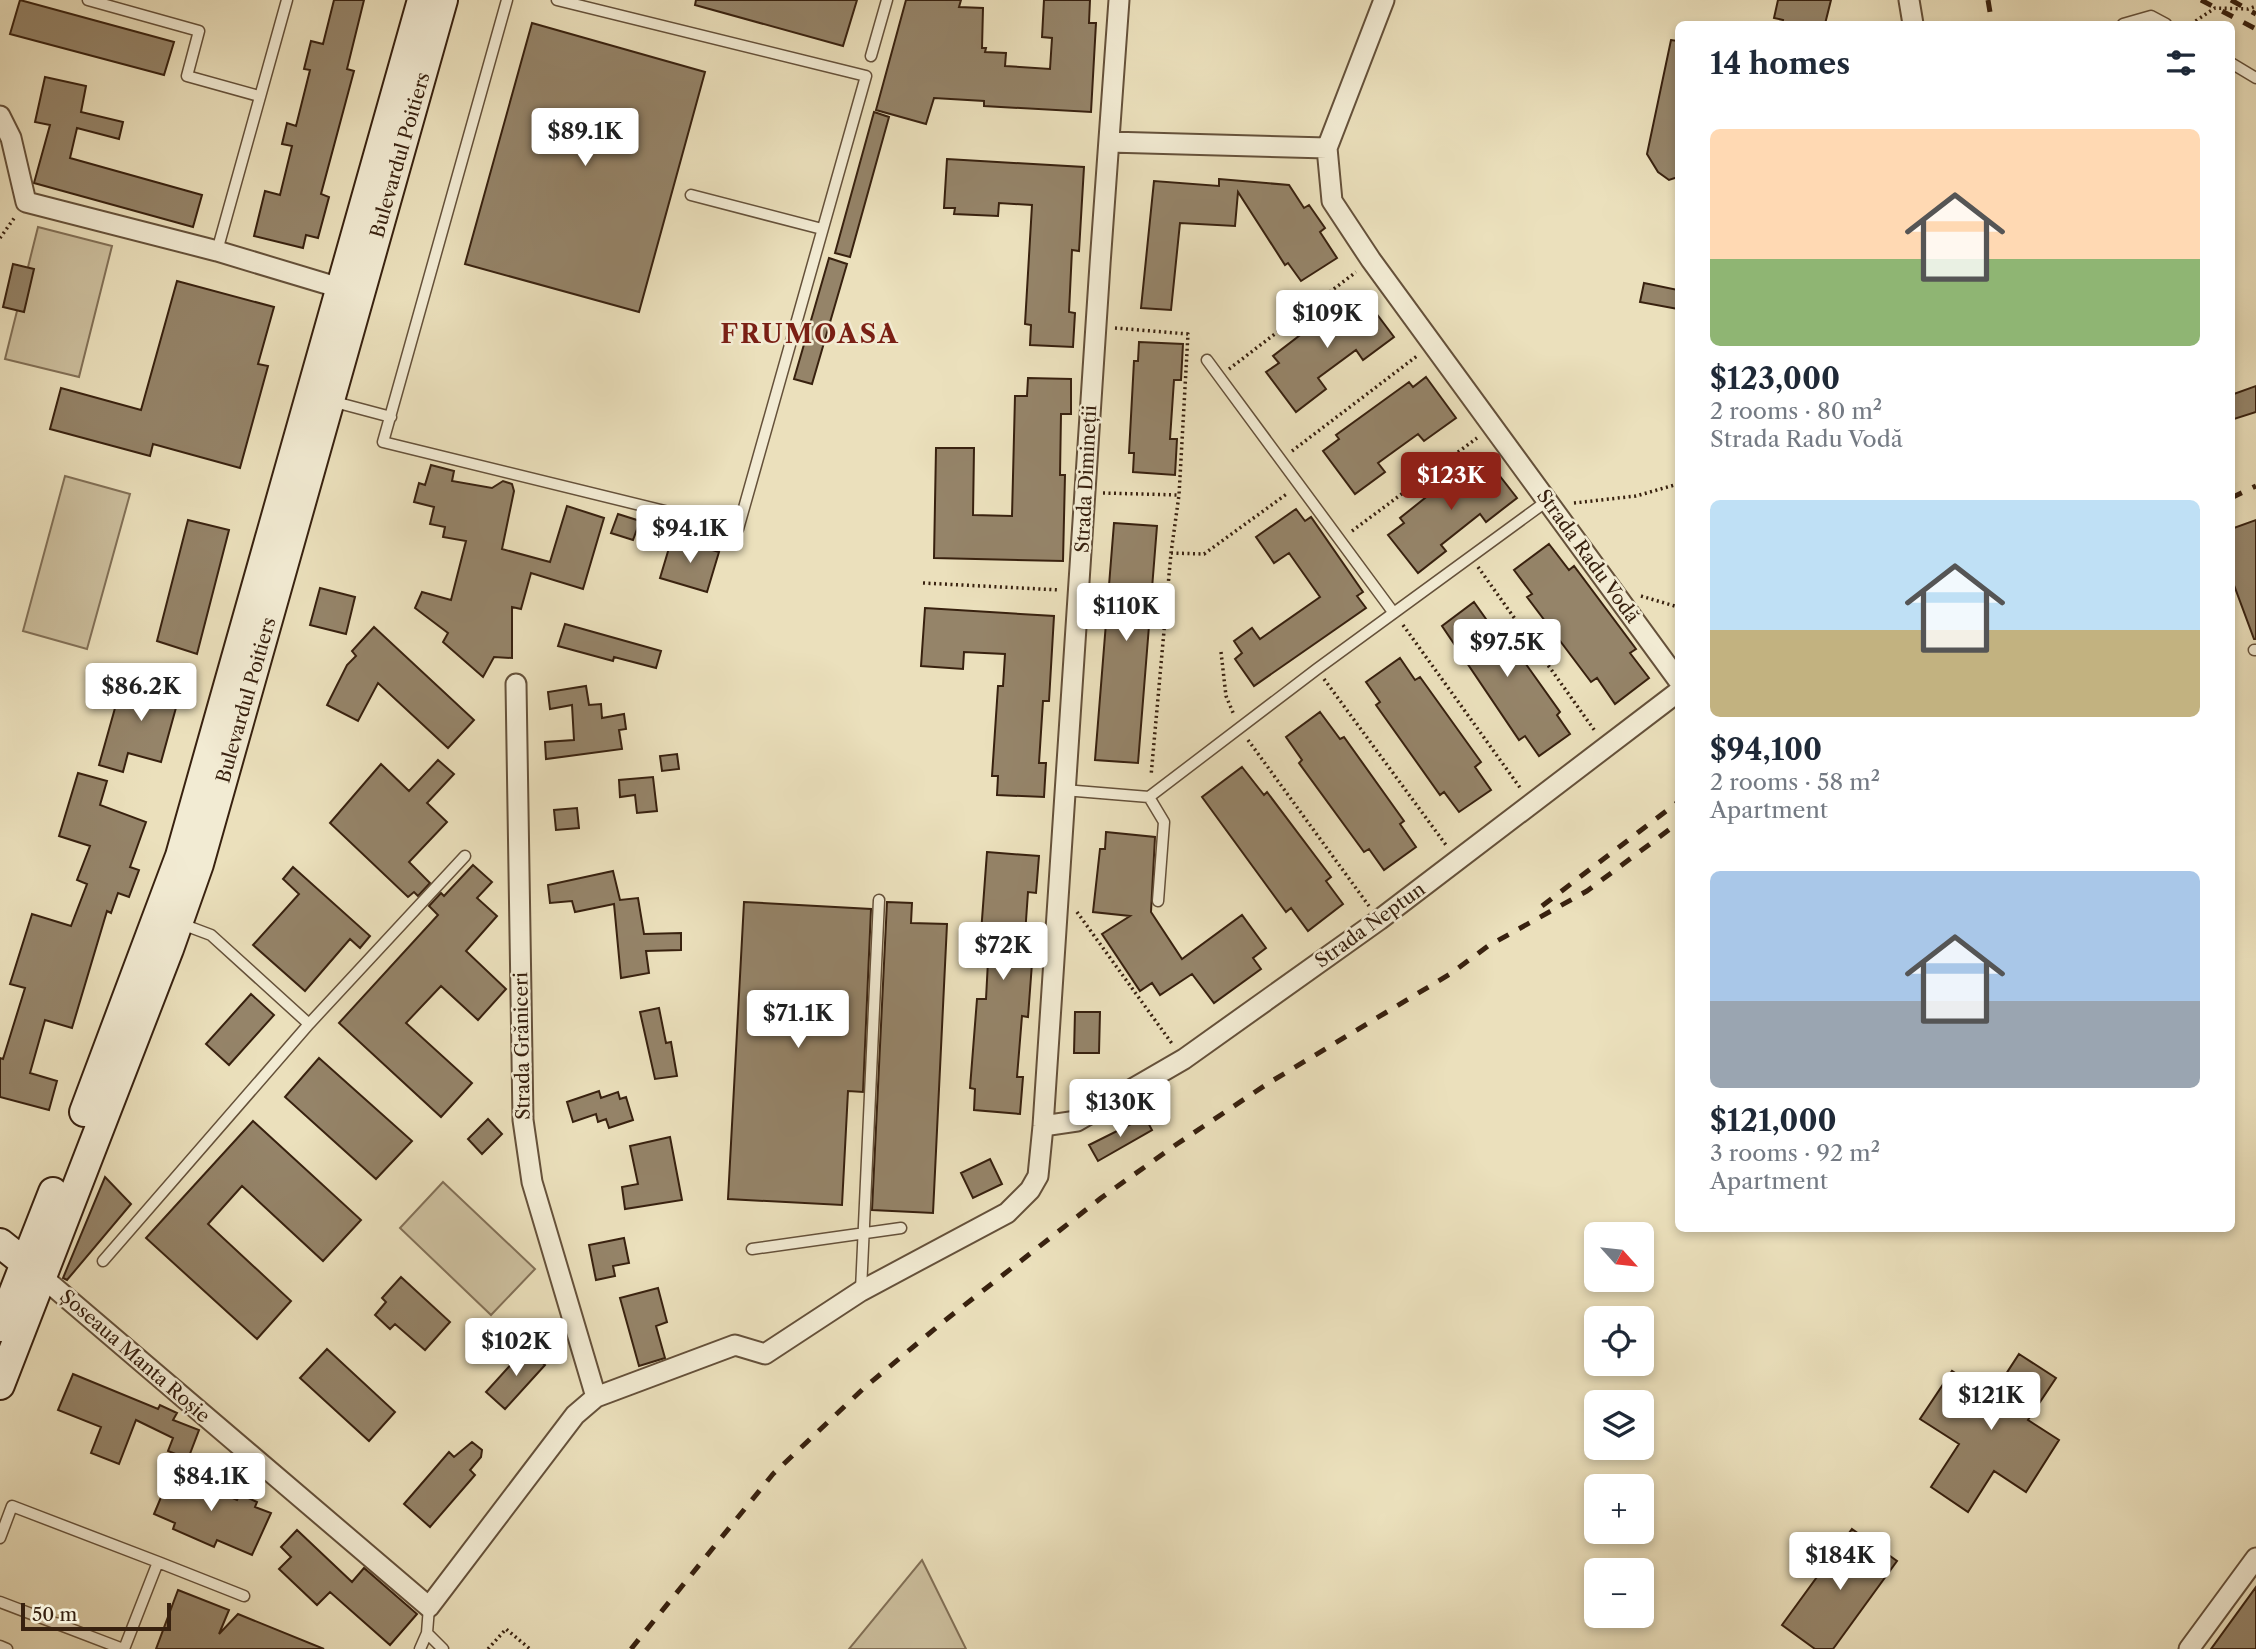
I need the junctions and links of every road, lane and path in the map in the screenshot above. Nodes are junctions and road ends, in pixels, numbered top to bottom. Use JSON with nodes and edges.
{"nodes":[{"id":1,"x":88,"y":0,"type":"edge"},
{"id":2,"x":287,"y":0,"type":"edge"},
{"id":3,"x":422,"y":0,"type":"edge"},
{"id":4,"x":443,"y":0,"type":"edge"},
{"id":5,"x":508,"y":0,"type":"edge"},
{"id":6,"x":558,"y":0,"type":"edge"},
{"id":7,"x":887,"y":0,"type":"edge"},
{"id":8,"x":1119,"y":0,"type":"edge"},
{"id":9,"x":1384,"y":0,"type":"edge"},
{"id":10,"x":1909,"y":0,"type":"edge"},
{"id":11,"x":2256,"y":6,"type":"edge"},
{"id":12,"x":1912,"y":21,"type":"edge"},
{"id":13,"x":2134,"y":21,"type":"edge"},
{"id":14,"x":2160,"y":21,"type":"edge"},
{"id":15,"x":2196,"y":21,"type":"edge"},
{"id":16,"x":871,"y":56,"type":"dead end"},
{"id":17,"x":2235,"y":65,"type":"edge"},
{"id":18,"x":2256,"y":78,"type":"edge"},
{"id":19,"x":259,"y":96,"type":"junction"},
{"id":20,"x":0,"y":116,"type":"edge"},
{"id":21,"x":1109,"y":142,"type":"junction"},
{"id":22,"x":1327,"y":148,"type":"junction"},
{"id":23,"x":691,"y":195,"type":"dead end"},
{"id":24,"x":26,"y":202,"type":"junction"},
{"id":25,"x":822,"y":229,"type":"junction"},
{"id":26,"x":0,"y":238,"type":"edge"},
{"id":27,"x":217,"y":251,"type":"junction"},
{"id":28,"x":1371,"y":260,"type":"junction"},
{"id":29,"x":340,"y":288,"type":"junction"},
{"id":30,"x":1096,"y":326,"type":"junction"},
{"id":31,"x":1432,"y":344,"type":"junction"},
{"id":32,"x":1207,"y":360,"type":"dead end"},
{"id":33,"x":1219,"y":377,"type":"junction"},
{"id":34,"x":320,"y":398,"type":"junction"},
{"id":35,"x":391,"y":417,"type":"junction"},
{"id":36,"x":1492,"y":426,"type":"junction"},
{"id":37,"x":1282,"y":459,"type":"junction"},
{"id":38,"x":1301,"y":484,"type":"junction"},
{"id":39,"x":1675,"y":485,"type":"edge"},
{"id":40,"x":1087,"y":492,"type":"junction"},
{"id":41,"x":1180,"y":495,"type":"junction"},
{"id":42,"x":1548,"y":500,"type":"junction"},
{"id":43,"x":1341,"y":539,"type":"junction"},
{"id":44,"x":1171,"y":553,"type":"junction"},
{"id":45,"x":1471,"y":556,"type":"junction"},
{"id":46,"x":923,"y":583,"type":"dead end"},
{"id":47,"x":1609,"y":585,"type":"junction"},
{"id":48,"x":1080,"y":590,"type":"junction"},
{"id":49,"x":1675,"y":606,"type":"edge"},
{"id":50,"x":1394,"y":612,"type":"junction"},
{"id":51,"x":1221,"y":652,"type":"dead end"},
{"id":52,"x":1317,"y":669,"type":"junction"},
{"id":53,"x":1675,"y":676,"type":"edge"},
{"id":54,"x":516,"y":684,"type":"dead end"},
{"id":55,"x":1675,"y":694,"type":"edge"},
{"id":56,"x":1239,"y":727,"type":"junction"},
{"id":57,"x":1606,"y":747,"type":"junction"},
{"id":58,"x":1064,"y":790,"type":"junction"},
{"id":59,"x":1149,"y":797,"type":"junction"},
{"id":60,"x":1532,"y":804,"type":"junction"},
{"id":61,"x":465,"y":856,"type":"dead end"},
{"id":62,"x":1457,"y":861,"type":"junction"},
{"id":63,"x":1059,"y":888,"type":"junction"},
{"id":64,"x":879,"y":900,"type":"dead end"},
{"id":65,"x":1158,"y":901,"type":"dead end"},
{"id":66,"x":169,"y":919,"type":"junction"},
{"id":67,"x":1379,"y":920,"type":"junction"},
{"id":68,"x":309,"y":1024,"type":"junction"},
{"id":69,"x":1184,"y":1059,"type":"junction"},
{"id":70,"x":1043,"y":1126,"type":"junction"},
{"id":71,"x":901,"y":1228,"type":"dead end"},
{"id":72,"x":862,"y":1231,"type":"junction"},
{"id":73,"x":0,"y":1242,"type":"edge"},
{"id":74,"x":752,"y":1249,"type":"dead end"},
{"id":75,"x":103,"y":1261,"type":"dead end"},
{"id":76,"x":33,"y":1270,"type":"junction"},
{"id":77,"x":862,"y":1291,"type":"junction"},
{"id":78,"x":0,"y":1327,"type":"edge"},
{"id":79,"x":0,"y":1385,"type":"edge"},
{"id":80,"x":596,"y":1397,"type":"junction"},
{"id":81,"x":0,"y":1538,"type":"edge"},
{"id":82,"x":2256,"y":1558,"type":"edge"},
{"id":83,"x":158,"y":1562,"type":"junction"},
{"id":84,"x":244,"y":1596,"type":"dead end"},
{"id":85,"x":0,"y":1602,"type":"edge"},
{"id":86,"x":429,"y":1608,"type":"junction"},
{"id":87,"x":428,"y":1633,"type":"junction"},
{"id":88,"x":0,"y":1646,"type":"edge"},
{"id":89,"x":7,"y":1649,"type":"edge"},
{"id":90,"x":123,"y":1649,"type":"edge"},
{"id":91,"x":421,"y":1649,"type":"edge"},
{"id":92,"x":443,"y":1649,"type":"edge"},
{"id":93,"x":488,"y":1649,"type":"edge"},
{"id":94,"x":530,"y":1649,"type":"edge"},
{"id":95,"x":2189,"y":1649,"type":"edge"}],
"edges":[{"from":1,"to":19,"type":"lane"},
{"from":2,"to":19,"type":"lane"},
{"from":3,"to":29,"type":"main road","name":"Bulevardul Poitiers"},
{"from":4,"to":34,"type":"main road","name":"Bulevardul Poitiers"},
{"from":5,"to":35,"type":"lane"},
{"from":6,"to":25,"type":"lane"},
{"from":7,"to":16,"type":"lane"},
{"from":8,"to":21,"type":"street","name":"Strada Dimineții"},
{"from":9,"to":22,"type":"street","name":"Strada Radu Vodă"},
{"from":10,"to":12,"type":"street"},
{"from":11,"to":15,"type":"path"},
{"from":13,"to":14,"type":"lane"},
{"from":17,"to":18,"type":"lane"},
{"from":19,"to":27,"type":"lane"},
{"from":20,"to":24,"type":"street"},
{"from":21,"to":22,"type":"street"},
{"from":21,"to":30,"type":"street","name":"Strada Dimineții"},
{"from":22,"to":28,"type":"street","name":"Strada Radu Vodă"},
{"from":23,"to":25,"type":"lane"},
{"from":24,"to":26,"type":"path"},
{"from":24,"to":27,"type":"street"},
{"from":25,"to":35,"type":"lane"},
{"from":27,"to":29,"type":"street"},
{"from":28,"to":31,"type":"street","name":"Strada Radu Vodă"},
{"from":28,"to":33,"type":"path"},
{"from":29,"to":34,"type":"main road","name":"Bulevardul Poitiers"},
{"from":30,"to":40,"type":"street","name":"Strada Dimineții"},
{"from":30,"to":41,"type":"path"},
{"from":31,"to":36,"type":"street","name":"Strada Radu Vodă"},
{"from":31,"to":37,"type":"path"},
{"from":32,"to":33,"type":"lane"},
{"from":33,"to":37,"type":"lane"},
{"from":34,"to":35,"type":"lane"},
{"from":34,"to":66,"type":"main road","name":"Bulevardul Poitiers"},
{"from":36,"to":42,"type":"street","name":"Strada Radu Vodă"},
{"from":36,"to":43,"type":"path"},
{"from":37,"to":38,"type":"lane"},
{"from":38,"to":43,"type":"lane"},
{"from":38,"to":44,"type":"path"},
{"from":39,"to":42,"type":"path"},
{"from":40,"to":41,"type":"path"},
{"from":40,"to":48,"type":"street","name":"Strada Dimineții"},
{"from":41,"to":44,"type":"path"},
{"from":42,"to":45,"type":"lane"},
{"from":42,"to":47,"type":"street","name":"Strada Radu Vodă"},
{"from":43,"to":50,"type":"lane"},
{"from":44,"to":59,"type":"path"},
{"from":45,"to":50,"type":"lane"},
{"from":45,"to":57,"type":"path"},
{"from":46,"to":48,"type":"path"},
{"from":47,"to":49,"type":"path"},
{"from":47,"to":53,"type":"street","name":"Strada Radu Vodă"},
{"from":48,"to":58,"type":"street","name":"Strada Dimineții"},
{"from":50,"to":52,"type":"lane"},
{"from":50,"to":60,"type":"path"},
{"from":51,"to":56,"type":"path"},
{"from":52,"to":56,"type":"lane"},
{"from":52,"to":62,"type":"path"},
{"from":54,"to":80,"type":"street","name":"Strada Grăniceri"},
{"from":55,"to":57,"type":"street","name":"Strada Neptun"},
{"from":56,"to":59,"type":"lane"},
{"from":56,"to":67,"type":"path"},
{"from":57,"to":60,"type":"street","name":"Strada Neptun"},
{"from":58,"to":59,"type":"lane"},
{"from":58,"to":63,"type":"street","name":"Strada Dimineții"},
{"from":59,"to":65,"type":"lane"},
{"from":60,"to":62,"type":"street","name":"Strada Neptun"},
{"from":61,"to":68,"type":"lane"},
{"from":62,"to":67,"type":"street","name":"Strada Neptun"},
{"from":63,"to":69,"type":"path"},
{"from":63,"to":70,"type":"street","name":"Strada Dimineții"},
{"from":64,"to":72,"type":"lane"},
{"from":66,"to":68,"type":"lane"},
{"from":66,"to":76,"type":"main road","name":"Bulevardul Poitiers"},
{"from":67,"to":69,"type":"street","name":"Strada Neptun"},
{"from":68,"to":75,"type":"lane"},
{"from":69,"to":70,"type":"street","name":"Strada Neptun"},
{"from":70,"to":77,"type":"street"},
{"from":71,"to":72,"type":"lane"},
{"from":72,"to":74,"type":"lane"},
{"from":72,"to":77,"type":"lane"},
{"from":73,"to":76,"type":"main road","name":"Șoseaua Manta Roșie"},
{"from":76,"to":78,"type":"main road","name":"Bulevardul Poitiers"},
{"from":76,"to":79,"type":"main road","name":"Bulevardul Poitiers"},
{"from":76,"to":86,"type":"street","name":"Șoseaua Manta Roșie"},
{"from":77,"to":80,"type":"street"},
{"from":80,"to":86,"type":"street"},
{"from":81,"to":83,"type":"lane"},
{"from":82,"to":95,"type":"street"},
{"from":83,"to":84,"type":"lane"},
{"from":83,"to":90,"type":"lane"},
{"from":85,"to":90,"type":"lane"},
{"from":86,"to":87,"type":"lane"},
{"from":87,"to":91,"type":"lane"},
{"from":87,"to":92,"type":"lane"},
{"from":88,"to":89,"type":"lane"},
{"from":93,"to":94,"type":"path"}]}
